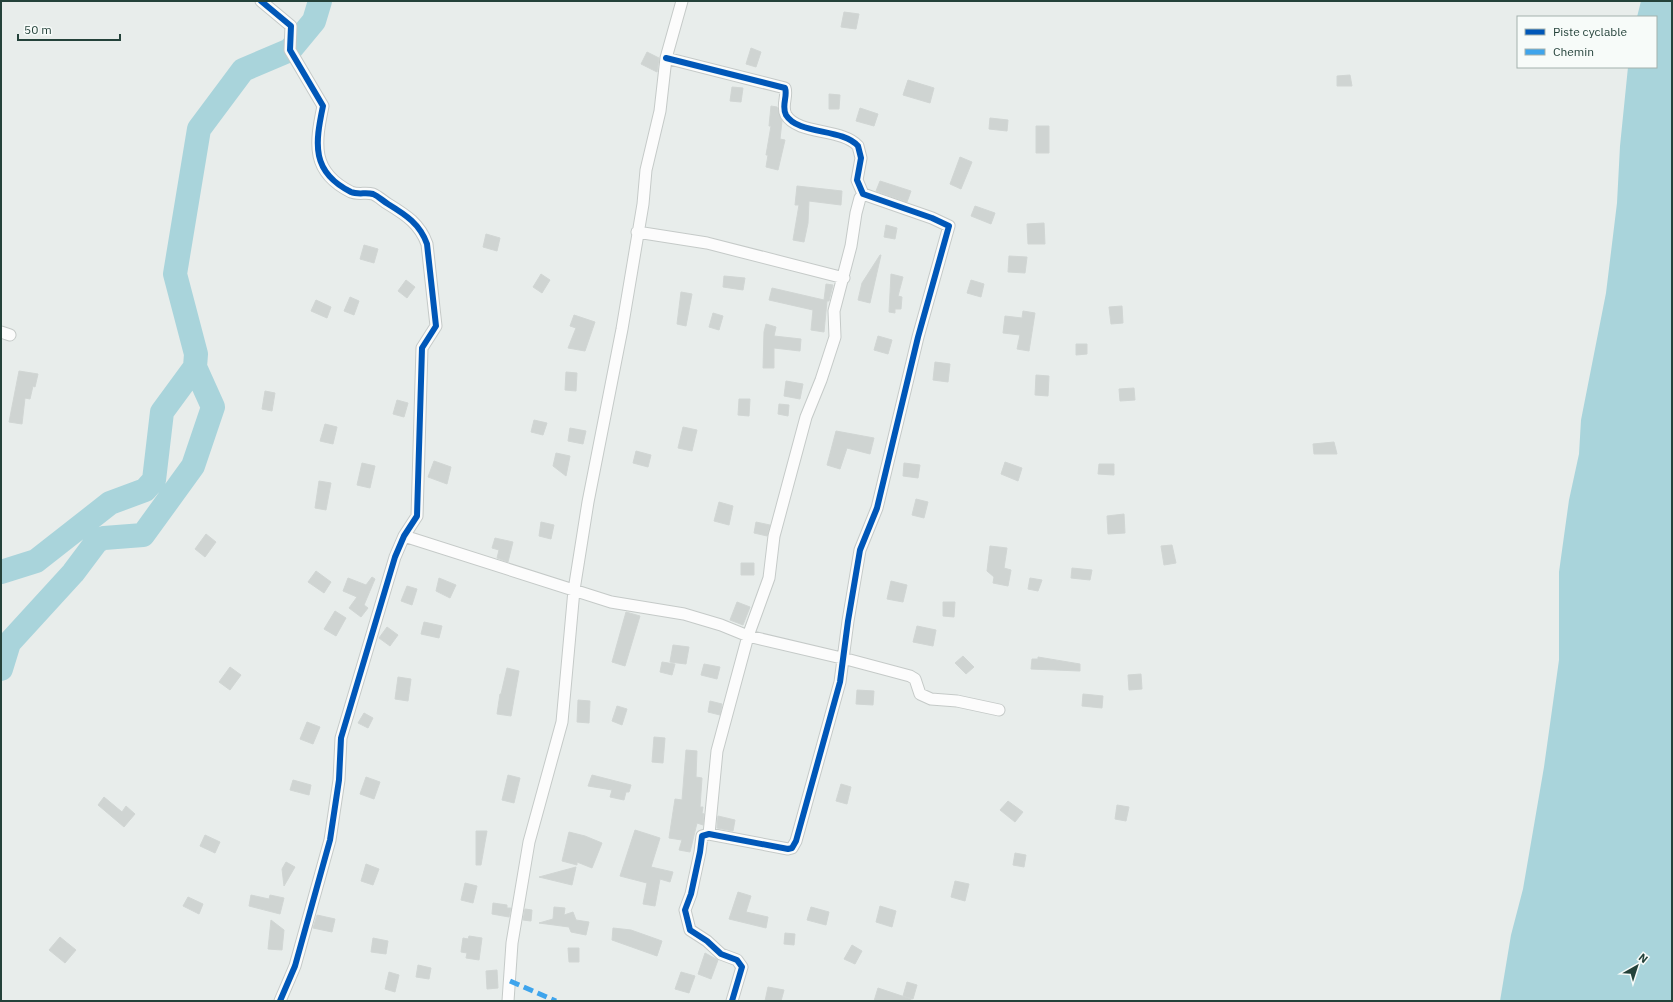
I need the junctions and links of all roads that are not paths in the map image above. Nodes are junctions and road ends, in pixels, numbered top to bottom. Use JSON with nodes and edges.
{"nodes":[{"id":1,"x":261,"y":1,"type":"edge"},
{"id":2,"x":682,"y":1,"type":"edge"},
{"id":3,"x":666,"y":58,"type":"junction"},
{"id":4,"x":863,"y":194,"type":"junction"},
{"id":5,"x":637,"y":232,"type":"junction"},
{"id":6,"x":844,"y":278,"type":"junction"},
{"id":7,"x":404,"y":536,"type":"junction"},
{"id":8,"x":574,"y":590,"type":"junction"},
{"id":9,"x":748,"y":636,"type":"junction"},
{"id":10,"x":842,"y":659,"type":"junction"},
{"id":11,"x":999,"y":710,"type":"dead end"},
{"id":12,"x":709,"y":834,"type":"junction"},
{"id":13,"x":280,"y":1001,"type":"edge"},
{"id":14,"x":508,"y":1001,"type":"edge"},
{"id":15,"x":732,"y":1001,"type":"edge"}],
"edges":[{"from":1,"to":7,"type":"street"},
{"from":2,"to":3,"type":"street"},
{"from":3,"to":4,"type":"street"},
{"from":3,"to":5,"type":"street"},
{"from":4,"to":6,"type":"street"},
{"from":4,"to":10,"type":"street"},
{"from":5,"to":6,"type":"street"},
{"from":5,"to":8,"type":"street"},
{"from":6,"to":9,"type":"street"},
{"from":7,"to":8,"type":"street"},
{"from":7,"to":13,"type":"street"},
{"from":8,"to":9,"type":"street"},
{"from":8,"to":14,"type":"street"},
{"from":9,"to":10,"type":"street"},
{"from":9,"to":12,"type":"street"},
{"from":10,"to":11,"type":"street"},
{"from":10,"to":12,"type":"street"},
{"from":12,"to":15,"type":"street"}]}
